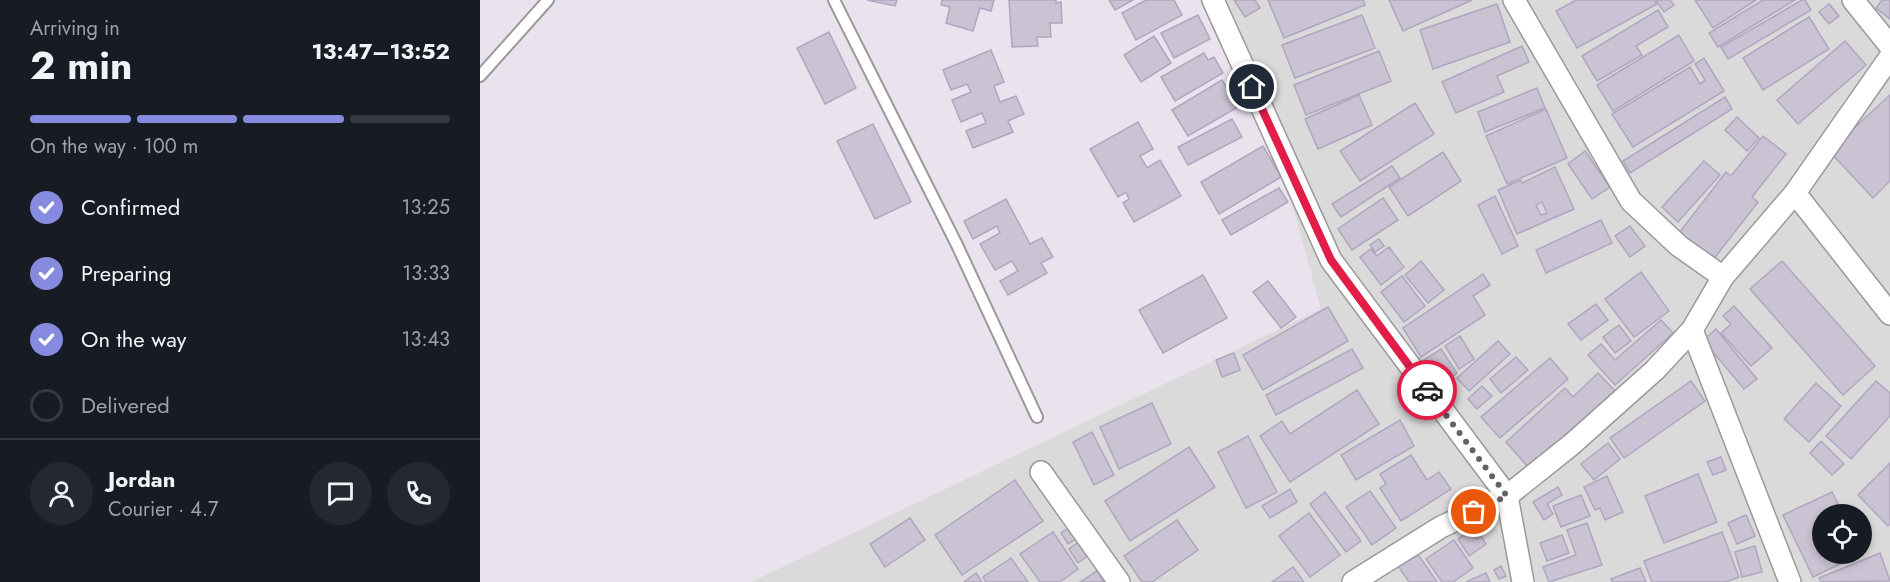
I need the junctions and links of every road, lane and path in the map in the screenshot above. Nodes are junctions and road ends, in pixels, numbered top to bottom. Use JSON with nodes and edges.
{"nodes":[{"id":1,"x":548,"y":0,"type":"edge"},
{"id":2,"x":834,"y":0,"type":"edge"},
{"id":3,"x":1213,"y":0,"type":"edge"},
{"id":4,"x":1514,"y":0,"type":"edge"},
{"id":5,"x":1853,"y":0,"type":"edge"},
{"id":6,"x":1890,"y":46,"type":"edge"},
{"id":7,"x":1890,"y":57,"type":"edge"},
{"id":8,"x":480,"y":76,"type":"edge"},
{"id":9,"x":1795,"y":193,"type":"junction"},
{"id":10,"x":1723,"y":277,"type":"junction"},
{"id":11,"x":1890,"y":314,"type":"edge"},
{"id":12,"x":1692,"y":330,"type":"junction"},
{"id":13,"x":1037,"y":417,"type":"dead end"},
{"id":14,"x":1041,"y":472,"type":"dead end"},
{"id":15,"x":1507,"y":496,"type":"junction"},
{"id":16,"x":1119,"y":582,"type":"edge"},
{"id":17,"x":1353,"y":582,"type":"edge"},
{"id":18,"x":1523,"y":582,"type":"edge"},
{"id":19,"x":1790,"y":582,"type":"edge"}],
"edges":[{"from":1,"to":8,"type":"lane"},
{"from":2,"to":13,"type":"lane"},
{"from":3,"to":15,"type":"street"},
{"from":4,"to":10,"type":"street"},
{"from":5,"to":6,"type":"street"},
{"from":7,"to":9,"type":"street"},
{"from":9,"to":10,"type":"street"},
{"from":9,"to":11,"type":"street"},
{"from":10,"to":12,"type":"street"},
{"from":12,"to":15,"type":"street"},
{"from":12,"to":19,"type":"street"},
{"from":14,"to":16,"type":"street"},
{"from":15,"to":17,"type":"street"},
{"from":15,"to":18,"type":"street"}]}
